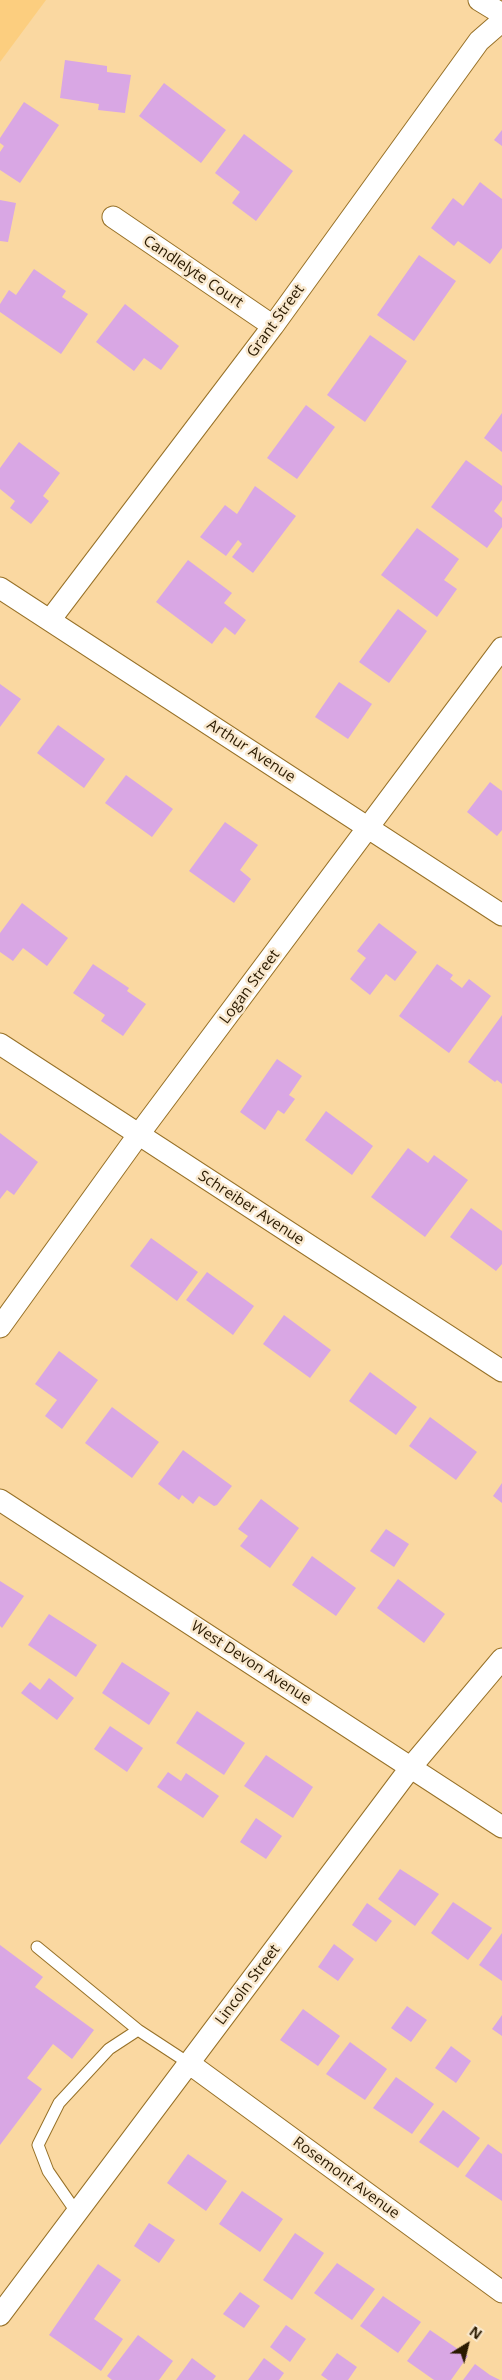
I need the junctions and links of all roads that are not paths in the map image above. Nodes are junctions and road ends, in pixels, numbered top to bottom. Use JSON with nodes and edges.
{"nodes":[{"id":1,"x":479,"y":0,"type":"edge"},
{"id":2,"x":502,"y":14,"type":"edge"},
{"id":3,"x":502,"y":21,"type":"edge"},
{"id":4,"x":113,"y":217,"type":"dead end"},
{"id":5,"x":273,"y":326,"type":"junction"},
{"id":6,"x":0,"y":588,"type":"edge"},
{"id":7,"x":50,"y":620,"type":"junction"},
{"id":8,"x":502,"y":648,"type":"edge"},
{"id":9,"x":368,"y":828,"type":"junction"},
{"id":10,"x":502,"y":915,"type":"edge"},
{"id":11,"x":0,"y":1044,"type":"edge"},
{"id":12,"x":139,"y":1134,"type":"junction"},
{"id":13,"x":0,"y":1327,"type":"edge"},
{"id":14,"x":502,"y":1371,"type":"edge"},
{"id":15,"x":0,"y":1500,"type":"edge"},
{"id":16,"x":502,"y":1659,"type":"edge"},
{"id":17,"x":411,"y":1767,"type":"junction"},
{"id":18,"x":502,"y":1827,"type":"edge"},
{"id":19,"x":37,"y":1947,"type":"dead end"},
{"id":20,"x":138,"y":2030,"type":"junction"},
{"id":21,"x":190,"y":2064,"type":"junction"},
{"id":22,"x":78,"y":2213,"type":"junction"},
{"id":23,"x":502,"y":2292,"type":"edge"},
{"id":24,"x":0,"y":2315,"type":"edge"}],
"edges":[{"from":1,"to":2,"type":"street"},
{"from":3,"to":5,"type":"street","name":"Grant Street"},
{"from":4,"to":5,"type":"street","name":"Candlelyte Court"},
{"from":5,"to":7,"type":"street","name":"Grant Street"},
{"from":6,"to":7,"type":"street","name":"Arthur Avenue"},
{"from":7,"to":9,"type":"street","name":"Arthur Avenue"},
{"from":8,"to":9,"type":"street","name":"Logan Street"},
{"from":9,"to":10,"type":"street","name":"Arthur Avenue"},
{"from":9,"to":12,"type":"street","name":"Logan Street"},
{"from":11,"to":12,"type":"street","name":"Schreiber Avenue"},
{"from":12,"to":13,"type":"street","name":"Logan Street"},
{"from":12,"to":14,"type":"street","name":"Schreiber Avenue"},
{"from":15,"to":17,"type":"street","name":"West Devon Avenue"},
{"from":16,"to":17,"type":"street","name":"Lincoln Street"},
{"from":17,"to":18,"type":"street","name":"West Devon Avenue"},
{"from":17,"to":21,"type":"street","name":"Lincoln Street"},
{"from":19,"to":20,"type":"lane"},
{"from":20,"to":21,"type":"lane"},
{"from":20,"to":22,"type":"lane"},
{"from":21,"to":22,"type":"street","name":"Lincoln Street"},
{"from":21,"to":23,"type":"street","name":"Rosemont Avenue"},
{"from":22,"to":24,"type":"street","name":"Lincoln Street"}]}
